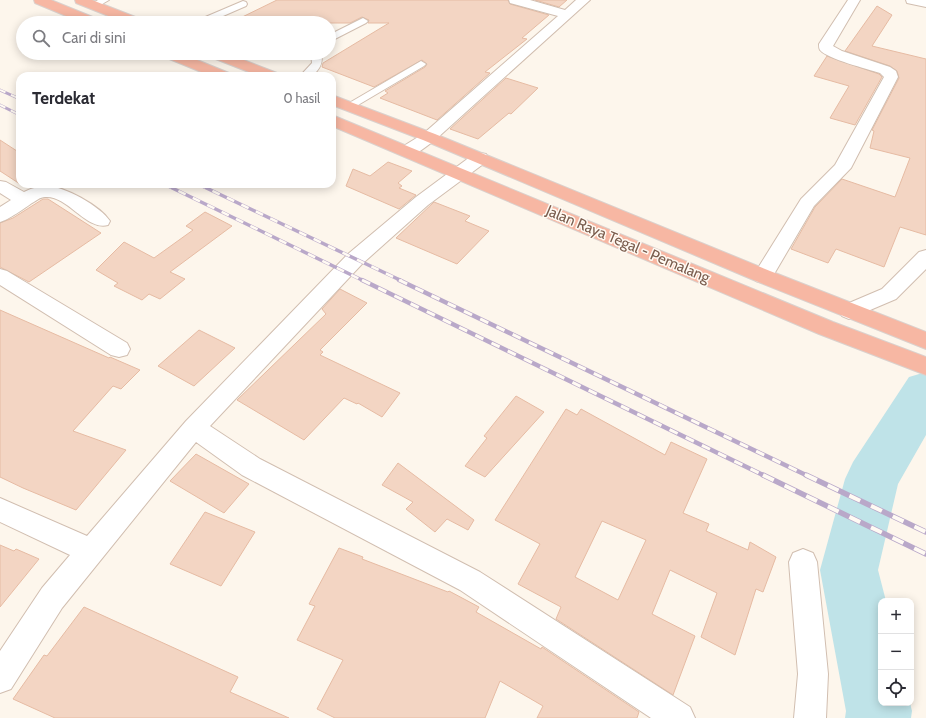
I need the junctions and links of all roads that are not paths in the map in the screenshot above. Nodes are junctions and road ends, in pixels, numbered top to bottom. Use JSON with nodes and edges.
{"nodes":[{"id":1,"x":40,"y":0,"type":"edge"},
{"id":2,"x":81,"y":0,"type":"edge"},
{"id":3,"x":516,"y":0,"type":"edge"},
{"id":4,"x":584,"y":0,"type":"edge"},
{"id":5,"x":854,"y":0,"type":"edge"},
{"id":6,"x":912,"y":0,"type":"edge"},
{"id":7,"x":99,"y":3,"type":"edge"},
{"id":8,"x":926,"y":3,"type":"edge"},
{"id":9,"x":243,"y":4,"type":"dead end"},
{"id":10,"x":567,"y":14,"type":"junction"},
{"id":11,"x":78,"y":16,"type":"edge"},
{"id":12,"x":124,"y":16,"type":"edge"},
{"id":13,"x":216,"y":16,"type":"edge"},
{"id":14,"x":362,"y":21,"type":"dead end"},
{"id":15,"x":336,"y":35,"type":"edge"},
{"id":16,"x":184,"y":60,"type":"edge"},
{"id":17,"x":231,"y":60,"type":"edge"},
{"id":18,"x":317,"y":60,"type":"edge"},
{"id":19,"x":421,"y":64,"type":"dead end"},
{"id":20,"x":214,"y":72,"type":"edge"},
{"id":21,"x":262,"y":72,"type":"edge"},
{"id":22,"x":310,"y":72,"type":"edge"},
{"id":23,"x":336,"y":101,"type":"edge"},
{"id":24,"x":349,"y":106,"type":"junction"},
{"id":25,"x":336,"y":122,"type":"edge"},
{"id":26,"x":429,"y":136,"type":"junction"},
{"id":27,"x":408,"y":151,"type":"junction"},
{"id":28,"x":480,"y":158,"type":"junction"},
{"id":29,"x":460,"y":173,"type":"junction"},
{"id":30,"x":0,"y":186,"type":"edge"},
{"id":31,"x":25,"y":200,"type":"junction"},
{"id":32,"x":0,"y":216,"type":"edge"},
{"id":33,"x":101,"y":221,"type":"dead end"},
{"id":34,"x":926,"y":257,"type":"edge"},
{"id":35,"x":0,"y":276,"type":"edge"},
{"id":36,"x":763,"y":276,"type":"junction"},
{"id":37,"x":849,"y":311,"type":"junction"},
{"id":38,"x":926,"y":341,"type":"edge"},
{"id":39,"x":119,"y":349,"type":"dead end"},
{"id":40,"x":926,"y":366,"type":"edge"},
{"id":41,"x":194,"y":428,"type":"junction"},
{"id":42,"x":0,"y":510,"type":"edge"},
{"id":43,"x":90,"y":551,"type":"junction"},
{"id":44,"x":803,"y":562,"type":"dead end"},
{"id":45,"x":0,"y":678,"type":"edge"},
{"id":46,"x":679,"y":718,"type":"edge"},
{"id":47,"x":810,"y":718,"type":"edge"}],
"edges":[{"from":1,"to":11,"type":"highway"},
{"from":2,"to":7,"type":"highway"},
{"from":3,"to":10,"type":"street"},
{"from":4,"to":10,"type":"street"},
{"from":5,"to":36,"type":"street"},
{"from":6,"to":8,"type":"street"},
{"from":7,"to":12,"type":"highway"},
{"from":9,"to":13,"type":"lane"},
{"from":10,"to":26,"type":"street"},
{"from":14,"to":15,"type":"lane"},
{"from":16,"to":20,"type":"highway"},
{"from":17,"to":21,"type":"highway"},
{"from":18,"to":22,"type":"lane"},
{"from":19,"to":24,"type":"lane"},
{"from":23,"to":24,"type":"highway","name":"Jalan Raya Tegal - Pemalang"},
{"from":24,"to":26,"type":"highway","name":"Jalan Raya Tegal - Pemalang"},
{"from":25,"to":27,"type":"highway","name":"Jalan Raya Tegal - Pemalang"},
{"from":26,"to":27,"type":"street"},
{"from":26,"to":28,"type":"highway","name":"Jalan Raya Tegal - Pemalang"},
{"from":27,"to":29,"type":"highway","name":"Jalan Raya Tegal - Pemalang"},
{"from":28,"to":29,"type":"street"},
{"from":28,"to":36,"type":"highway","name":"Jalan Raya Tegal - Pemalang"},
{"from":29,"to":40,"type":"highway","name":"Jalan Raya Tegal - Pemalang"},
{"from":29,"to":41,"type":"street"},
{"from":30,"to":31,"type":"street"},
{"from":31,"to":32,"type":"street"},
{"from":31,"to":33,"type":"street"},
{"from":34,"to":37,"type":"street"},
{"from":35,"to":39,"type":"street"},
{"from":36,"to":37,"type":"highway","name":"Jalan Raya Tegal - Pemalang"},
{"from":37,"to":38,"type":"highway","name":"Jalan Raya Tegal - Pemalang"},
{"from":41,"to":43,"type":"street"},
{"from":41,"to":46,"type":"street"},
{"from":42,"to":43,"type":"street"},
{"from":43,"to":45,"type":"street"},
{"from":44,"to":47,"type":"street"}]}
